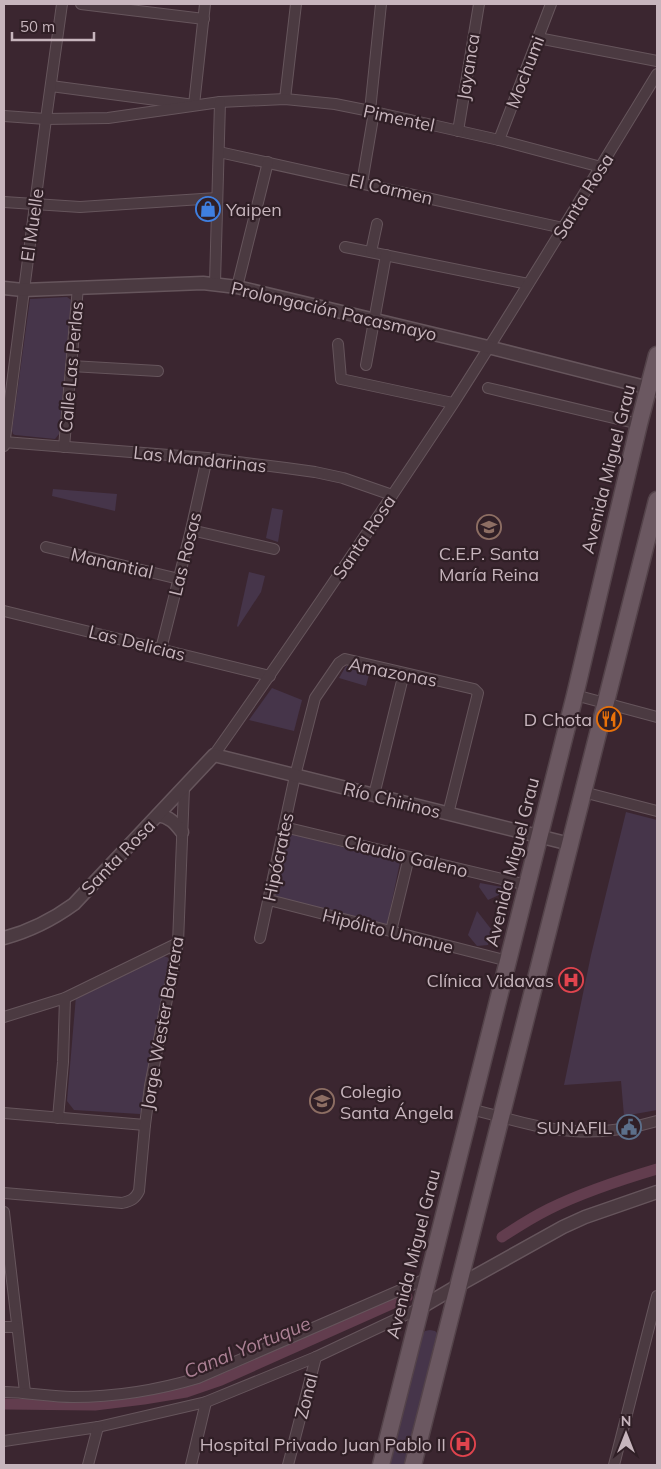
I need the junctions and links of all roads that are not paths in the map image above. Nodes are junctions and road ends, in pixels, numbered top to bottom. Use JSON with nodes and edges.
{"nodes":[{"id":1,"x":62,"y":4,"type":"edge"},
{"id":2,"x":81,"y":4,"type":"edge"},
{"id":3,"x":205,"y":4,"type":"edge"},
{"id":4,"x":296,"y":4,"type":"edge"},
{"id":5,"x":381,"y":4,"type":"edge"},
{"id":6,"x":479,"y":4,"type":"edge"},
{"id":7,"x":551,"y":4,"type":"edge"},
{"id":8,"x":204,"y":19,"type":"junction"},
{"id":9,"x":538,"y":38,"type":"junction"},
{"id":10,"x":657,"y":61,"type":"edge"},
{"id":11,"x":657,"y":74,"type":"edge"},
{"id":12,"x":50,"y":86,"type":"junction"},
{"id":13,"x":285,"y":99,"type":"junction"},
{"id":14,"x":220,"y":102,"type":"junction"},
{"id":15,"x":194,"y":105,"type":"junction"},
{"id":16,"x":372,"y":111,"type":"junction"},
{"id":17,"x":4,"y":116,"type":"edge"},
{"id":18,"x":46,"y":119,"type":"junction"},
{"id":19,"x":458,"y":131,"type":"junction"},
{"id":20,"x":499,"y":140,"type":"junction"},
{"id":21,"x":219,"y":152,"type":"junction"},
{"id":22,"x":268,"y":162,"type":"junction"},
{"id":23,"x":601,"y":167,"type":"junction"},
{"id":24,"x":362,"y":183,"type":"junction"},
{"id":25,"x":217,"y":198,"type":"junction"},
{"id":26,"x":4,"y":202,"type":"edge"},
{"id":27,"x":35,"y":204,"type":"junction"},
{"id":28,"x":377,"y":224,"type":"dead end"},
{"id":29,"x":564,"y":228,"type":"junction"},
{"id":30,"x":346,"y":247,"type":"dead end"},
{"id":31,"x":371,"y":252,"type":"junction"},
{"id":32,"x":386,"y":255,"type":"junction"},
{"id":33,"x":215,"y":284,"type":"junction"},
{"id":34,"x":528,"y":284,"type":"junction"},
{"id":35,"x":78,"y":287,"type":"junction"},
{"id":36,"x":237,"y":287,"type":"junction"},
{"id":37,"x":4,"y":288,"type":"edge"},
{"id":38,"x":23,"y":290,"type":"junction"},
{"id":39,"x":373,"y":320,"type":"junction"},
{"id":40,"x":338,"y":344,"type":"dead end"},
{"id":41,"x":488,"y":347,"type":"junction"},
{"id":42,"x":657,"y":355,"type":"edge"},
{"id":43,"x":366,"y":365,"type":"dead end"},
{"id":44,"x":71,"y":366,"type":"junction"},
{"id":45,"x":158,"y":371,"type":"dead end"},
{"id":46,"x":488,"y":388,"type":"dead end"},
{"id":47,"x":653,"y":388,"type":"edge"},
{"id":48,"x":453,"y":403,"type":"junction"},
{"id":49,"x":639,"y":424,"type":"junction"},
{"id":50,"x":4,"y":442,"type":"edge"},
{"id":51,"x":4,"y":446,"type":"edge"},
{"id":52,"x":64,"y":447,"type":"junction"},
{"id":53,"x":208,"y":458,"type":"junction"},
{"id":54,"x":392,"y":496,"type":"junction"},
{"id":55,"x":657,"y":500,"type":"edge"},
{"id":56,"x":191,"y":530,"type":"junction"},
{"id":57,"x":46,"y":548,"type":"dead end"},
{"id":58,"x":274,"y":549,"type":"dead end"},
{"id":59,"x":179,"y":579,"type":"junction"},
{"id":60,"x":4,"y":611,"type":"edge"},
{"id":61,"x":161,"y":649,"type":"junction"},
{"id":62,"x":404,"y":672,"type":"junction"},
{"id":63,"x":270,"y":676,"type":"junction"},
{"id":64,"x":575,"y":695,"type":"junction"},
{"id":65,"x":606,"y":703,"type":"junction"},
{"id":66,"x":657,"y":717,"type":"edge"},
{"id":67,"x":214,"y":755,"type":"junction"},
{"id":68,"x":295,"y":776,"type":"junction"},
{"id":69,"x":184,"y":788,"type":"junction"},
{"id":70,"x":583,"y":792,"type":"junction"},
{"id":71,"x":374,"y":796,"type":"junction"},
{"id":72,"x":657,"y":811,"type":"edge"},
{"id":73,"x":448,"y":814,"type":"junction"},
{"id":74,"x":158,"y":815,"type":"junction"},
{"id":75,"x":284,"y":826,"type":"junction"},
{"id":76,"x":182,"y":832,"type":"junction"},
{"id":77,"x":539,"y":837,"type":"junction"},
{"id":78,"x":570,"y":844,"type":"junction"},
{"id":79,"x":410,"y":857,"type":"junction"},
{"id":80,"x":527,"y":885,"type":"junction"},
{"id":81,"x":269,"y":900,"type":"junction"},
{"id":82,"x":391,"y":931,"type":"junction"},
{"id":83,"x":4,"y":938,"type":"edge"},
{"id":84,"x":260,"y":938,"type":"dead end"},
{"id":85,"x":178,"y":943,"type":"junction"},
{"id":86,"x":508,"y":961,"type":"junction"},
{"id":87,"x":65,"y":998,"type":"junction"},
{"id":88,"x":4,"y":1017,"type":"edge"},
{"id":89,"x":470,"y":1109,"type":"junction"},
{"id":90,"x":4,"y":1113,"type":"edge"},
{"id":91,"x":501,"y":1116,"type":"junction"},
{"id":92,"x":58,"y":1118,"type":"junction"},
{"id":93,"x":657,"y":1121,"type":"edge"},
{"id":94,"x":145,"y":1125,"type":"junction"},
{"id":95,"x":657,"y":1192,"type":"edge"},
{"id":96,"x":4,"y":1193,"type":"edge"},
{"id":97,"x":4,"y":1212,"type":"edge"},
{"id":98,"x":7,"y":1260,"type":"edge"},
{"id":99,"x":428,"y":1278,"type":"junction"},
{"id":100,"x":458,"y":1284,"type":"junction"},
{"id":101,"x":657,"y":1296,"type":"edge"},
{"id":102,"x":420,"y":1308,"type":"junction"},
{"id":103,"x":4,"y":1327,"type":"edge"},
{"id":104,"x":17,"y":1327,"type":"junction"},
{"id":105,"x":316,"y":1357,"type":"junction"},
{"id":106,"x":4,"y":1392,"type":"edge"},
{"id":107,"x":25,"y":1392,"type":"junction"},
{"id":108,"x":206,"y":1402,"type":"junction"},
{"id":109,"x":98,"y":1427,"type":"junction"},
{"id":110,"x":4,"y":1442,"type":"edge"},
{"id":111,"x":88,"y":1465,"type":"edge"},
{"id":112,"x":190,"y":1465,"type":"edge"},
{"id":113,"x":288,"y":1465,"type":"edge"},
{"id":114,"x":381,"y":1465,"type":"edge"},
{"id":115,"x":413,"y":1465,"type":"edge"},
{"id":116,"x":614,"y":1465,"type":"edge"}],
"edges":[{"from":1,"to":12,"type":"street","name":"El Muelle"},
{"from":2,"to":8,"type":"street"},
{"from":3,"to":8,"type":"street"},
{"from":4,"to":13,"type":"street"},
{"from":5,"to":16,"type":"street"},
{"from":6,"to":19,"type":"street","name":"Jayanca"},
{"from":7,"to":9,"type":"street","name":"Mochumi"},
{"from":8,"to":15,"type":"street"},
{"from":9,"to":10,"type":"street"},
{"from":9,"to":20,"type":"street","name":"Mochumi"},
{"from":11,"to":23,"type":"street","name":"Santa Rosa"},
{"from":12,"to":15,"type":"street","name":"Pimentel"},
{"from":12,"to":18,"type":"street","name":"El Muelle"},
{"from":13,"to":14,"type":"street","name":"Pimentel"},
{"from":13,"to":16,"type":"street","name":"Pimentel"},
{"from":14,"to":15,"type":"street","name":"Pimentel"},
{"from":14,"to":21,"type":"street"},
{"from":15,"to":18,"type":"street","name":"Pimentel"},
{"from":16,"to":19,"type":"street","name":"Pimentel"},
{"from":16,"to":24,"type":"street"},
{"from":17,"to":18,"type":"street","name":"Pimentel"},
{"from":18,"to":27,"type":"street","name":"El Muelle"},
{"from":19,"to":20,"type":"street","name":"Pimentel"},
{"from":20,"to":23,"type":"street","name":"Pimentel"},
{"from":21,"to":22,"type":"street","name":"El Carmen"},
{"from":21,"to":25,"type":"street"},
{"from":22,"to":24,"type":"street","name":"El Carmen"},
{"from":22,"to":36,"type":"street"},
{"from":23,"to":29,"type":"street","name":"Santa Rosa"},
{"from":24,"to":29,"type":"street","name":"El Carmen"},
{"from":25,"to":27,"type":"street"},
{"from":25,"to":33,"type":"street"},
{"from":26,"to":27,"type":"street"},
{"from":27,"to":38,"type":"street","name":"El Muelle"},
{"from":28,"to":31,"type":"street"},
{"from":29,"to":34,"type":"street","name":"Santa Rosa"},
{"from":30,"to":31,"type":"street"},
{"from":31,"to":32,"type":"street"},
{"from":32,"to":34,"type":"street"},
{"from":32,"to":39,"type":"street"},
{"from":33,"to":35,"type":"street","name":"Prolongación Pacasmayo"},
{"from":33,"to":36,"type":"street","name":"Prolongación Pacasmayo"},
{"from":34,"to":41,"type":"street","name":"Santa Rosa"},
{"from":35,"to":38,"type":"street","name":"Prolongación Pacasmayo"},
{"from":35,"to":44,"type":"street","name":"Calle Las Perlas"},
{"from":36,"to":39,"type":"street","name":"Prolongación Pacasmayo"},
{"from":37,"to":38,"type":"street","name":"Prolongación Pacasmayo"},
{"from":38,"to":50,"type":"street","name":"El Muelle"},
{"from":39,"to":41,"type":"street","name":"Prolongación Pacasmayo"},
{"from":39,"to":43,"type":"street"},
{"from":40,"to":48,"type":"street"},
{"from":41,"to":47,"type":"street","name":"Prolongación Pacasmayo"},
{"from":41,"to":48,"type":"street","name":"Santa Rosa"},
{"from":42,"to":47,"type":"main road","name":"Avenida Miguel Grau"},
{"from":44,"to":45,"type":"street"},
{"from":44,"to":52,"type":"street","name":"Calle Las Perlas"},
{"from":46,"to":49,"type":"street"},
{"from":47,"to":49,"type":"main road","name":"Avenida Miguel Grau"},
{"from":48,"to":54,"type":"street","name":"Santa Rosa"},
{"from":49,"to":64,"type":"main road","name":"Avenida Miguel Grau"},
{"from":50,"to":51,"type":"street","name":"El Muelle"},
{"from":50,"to":52,"type":"street","name":"Las Mandarinas"},
{"from":52,"to":53,"type":"street","name":"Las Mandarinas"},
{"from":53,"to":54,"type":"street","name":"Las Mandarinas"},
{"from":53,"to":56,"type":"street","name":"Las Rosas"},
{"from":54,"to":63,"type":"street","name":"Santa Rosa"},
{"from":55,"to":65,"type":"main road"},
{"from":56,"to":58,"type":"street"},
{"from":56,"to":59,"type":"street","name":"Las Rosas"},
{"from":57,"to":59,"type":"street","name":"Manantial"},
{"from":59,"to":61,"type":"street","name":"Las Rosas"},
{"from":60,"to":61,"type":"street","name":"Las Delicias"},
{"from":61,"to":63,"type":"street","name":"Las Delicias"},
{"from":62,"to":68,"type":"street","name":"Amazonas"},
{"from":62,"to":71,"type":"street"},
{"from":62,"to":73,"type":"street","name":"Amazonas"},
{"from":63,"to":67,"type":"street","name":"Santa Rosa"},
{"from":64,"to":65,"type":"street"},
{"from":64,"to":77,"type":"main road","name":"Avenida Miguel Grau"},
{"from":65,"to":66,"type":"street"},
{"from":65,"to":70,"type":"main road"},
{"from":67,"to":68,"type":"street","name":"Río Chirinos"},
{"from":67,"to":69,"type":"street","name":"Santa Rosa"},
{"from":68,"to":71,"type":"street","name":"Río Chirinos"},
{"from":68,"to":75,"type":"street","name":"Hipócrates"},
{"from":69,"to":74,"type":"street","name":"Santa Rosa"},
{"from":69,"to":76,"type":"street","name":"Jorge Wester Barrera"},
{"from":70,"to":72,"type":"street"},
{"from":70,"to":78,"type":"main road"},
{"from":71,"to":73,"type":"street","name":"Río Chirinos"},
{"from":73,"to":77,"type":"street","name":"Río Chirinos"},
{"from":74,"to":76,"type":"street"},
{"from":74,"to":83,"type":"street","name":"Santa Rosa"},
{"from":75,"to":79,"type":"street","name":"Claudio Galeno"},
{"from":75,"to":81,"type":"street","name":"Hipócrates"},
{"from":76,"to":85,"type":"street","name":"Jorge Wester Barrera"},
{"from":77,"to":78,"type":"street","name":"Río Chirinos"},
{"from":77,"to":80,"type":"main road","name":"Avenida Miguel Grau"},
{"from":78,"to":91,"type":"main road"},
{"from":79,"to":80,"type":"street","name":"Claudio Galeno"},
{"from":79,"to":82,"type":"street"},
{"from":80,"to":86,"type":"main road","name":"Avenida Miguel Grau"},
{"from":81,"to":82,"type":"street","name":"Hipólito Unanue"},
{"from":81,"to":84,"type":"street","name":"Hipócrates"},
{"from":82,"to":86,"type":"street","name":"Hipólito Unanue"},
{"from":85,"to":87,"type":"street"},
{"from":85,"to":94,"type":"street","name":"Jorge Wester Barrera"},
{"from":86,"to":89,"type":"main road","name":"Avenida Miguel Grau"},
{"from":87,"to":88,"type":"street"},
{"from":87,"to":92,"type":"street"},
{"from":89,"to":91,"type":"street"},
{"from":89,"to":99,"type":"main road","name":"Avenida Miguel Grau"},
{"from":90,"to":92,"type":"street"},
{"from":91,"to":93,"type":"street"},
{"from":91,"to":100,"type":"main road"},
{"from":92,"to":94,"type":"street"},
{"from":94,"to":96,"type":"street","name":"Jorge Wester Barrera"},
{"from":95,"to":100,"type":"street"},
{"from":97,"to":98,"type":"street"},
{"from":98,"to":104,"type":"street"},
{"from":99,"to":102,"type":"main road","name":"Avenida Miguel Grau"},
{"from":99,"to":107,"type":"street"},
{"from":100,"to":102,"type":"street"},
{"from":100,"to":115,"type":"main road"},
{"from":101,"to":116,"type":"street"},
{"from":102,"to":105,"type":"street"},
{"from":102,"to":114,"type":"main road","name":"Avenida Miguel Grau"},
{"from":103,"to":104,"type":"street"},
{"from":104,"to":107,"type":"street"},
{"from":105,"to":108,"type":"street"},
{"from":105,"to":113,"type":"street","name":"Zonal"},
{"from":106,"to":107,"type":"street"},
{"from":108,"to":109,"type":"street"},
{"from":108,"to":112,"type":"street"},
{"from":109,"to":110,"type":"street"},
{"from":109,"to":111,"type":"street"}]}
